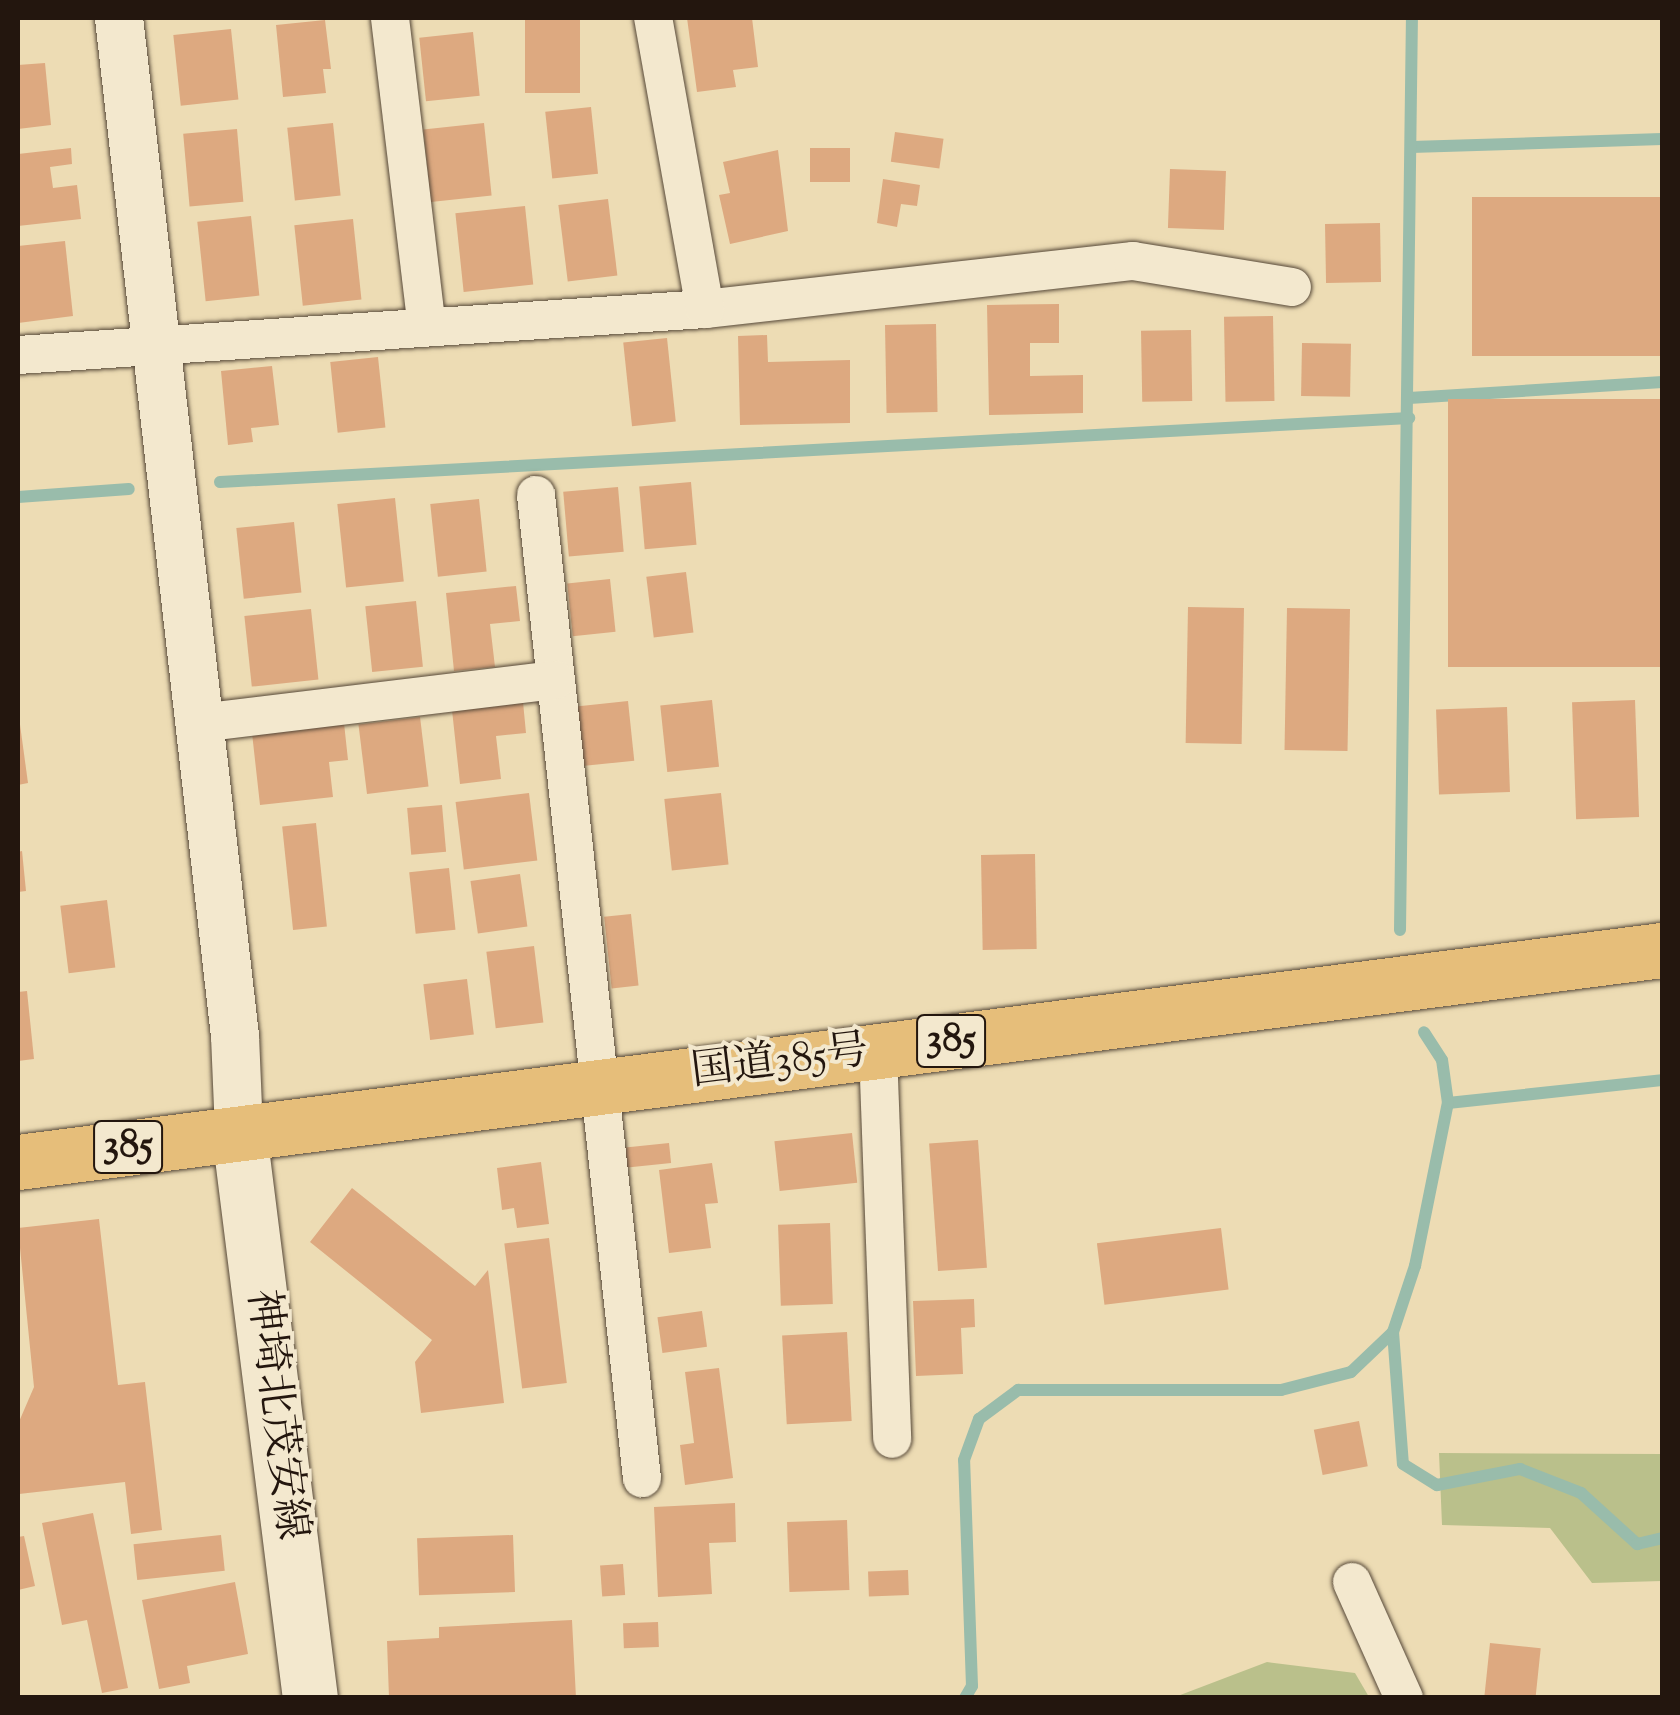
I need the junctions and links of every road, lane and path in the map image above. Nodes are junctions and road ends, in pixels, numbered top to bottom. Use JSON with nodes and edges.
{"nodes":[{"id":1,"x":120,"y":18,"type":"edge"},
{"id":2,"x":390,"y":18,"type":"edge"},
{"id":3,"x":653,"y":18,"type":"edge"},
{"id":4,"x":1292,"y":286,"type":"dead end"},
{"id":5,"x":705,"y":309,"type":"junction"},
{"id":6,"x":427,"y":327,"type":"junction"},
{"id":7,"x":156,"y":347,"type":"junction"},
{"id":8,"x":18,"y":355,"type":"edge"},
{"id":9,"x":536,"y":495,"type":"dead end"},
{"id":10,"x":556,"y":680,"type":"junction"},
{"id":11,"x":199,"y":723,"type":"junction"},
{"id":12,"x":1662,"y":950,"type":"edge"},
{"id":13,"x":878,"y":1050,"type":"junction"},
{"id":14,"x":598,"y":1087,"type":"junction"},
{"id":15,"x":240,"y":1133,"type":"junction"},
{"id":16,"x":18,"y":1162,"type":"edge"},
{"id":17,"x":892,"y":1438,"type":"dead end"},
{"id":18,"x":642,"y":1478,"type":"dead end"},
{"id":19,"x":1352,"y":1582,"type":"dead end"},
{"id":20,"x":310,"y":1698,"type":"edge"},
{"id":21,"x":1404,"y":1698,"type":"edge"}],
"edges":[{"from":1,"to":7,"type":"street"},
{"from":2,"to":6,"type":"street"},
{"from":3,"to":5,"type":"street"},
{"from":4,"to":5,"type":"street"},
{"from":5,"to":6,"type":"street"},
{"from":6,"to":7,"type":"street"},
{"from":7,"to":8,"type":"street"},
{"from":7,"to":11,"type":"street"},
{"from":9,"to":10,"type":"street"},
{"from":10,"to":11,"type":"street"},
{"from":10,"to":14,"type":"street"},
{"from":11,"to":15,"type":"street"},
{"from":12,"to":13,"type":"highway","name":"国道385号","number":"385"},
{"from":13,"to":14,"type":"highway","name":"国道385号","number":"385"},
{"from":13,"to":17,"type":"street"},
{"from":14,"to":15,"type":"highway","name":"国道385号","number":"385"},
{"from":14,"to":18,"type":"street"},
{"from":15,"to":16,"type":"highway","name":"国道385号","number":"385"},
{"from":15,"to":20,"type":"main road","name":"神埼北茂安線"},
{"from":19,"to":21,"type":"street"}]}
